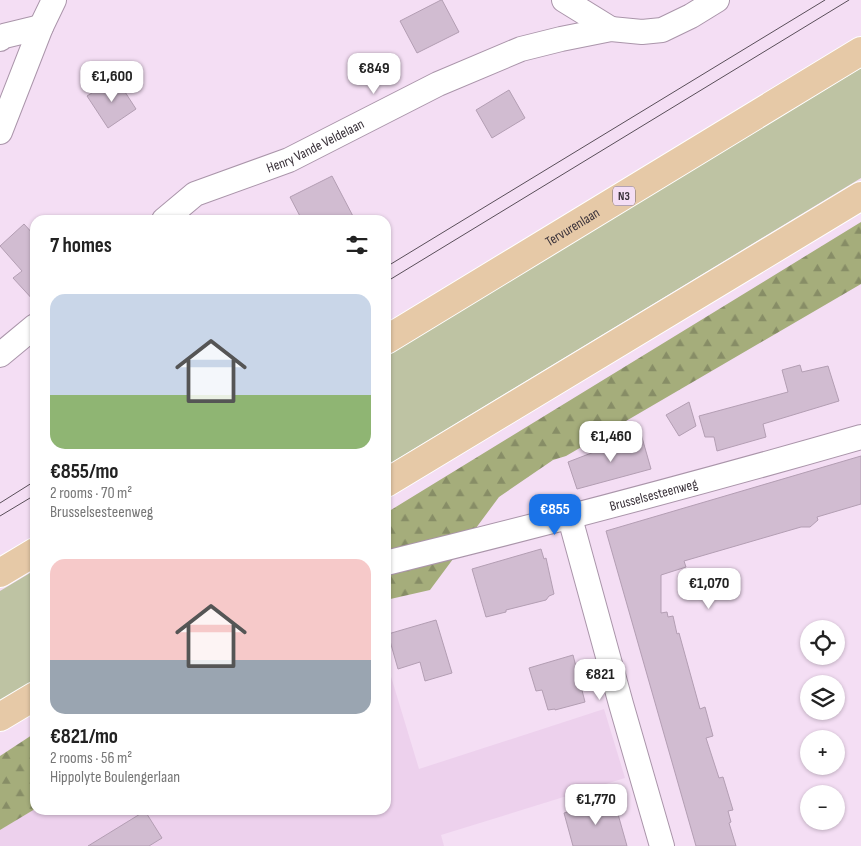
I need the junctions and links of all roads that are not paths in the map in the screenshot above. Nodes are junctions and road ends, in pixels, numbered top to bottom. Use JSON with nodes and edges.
{"nodes":[{"id":1,"x":54,"y":0,"type":"edge"},
{"id":2,"x":564,"y":0,"type":"edge"},
{"id":3,"x":717,"y":0,"type":"edge"},
{"id":4,"x":41,"y":27,"type":"junction"},
{"id":5,"x":611,"y":29,"type":"junction"},
{"id":6,"x":0,"y":39,"type":"edge"},
{"id":7,"x":861,"y":51,"type":"edge"},
{"id":8,"x":1,"y":126,"type":"edge"},
{"id":9,"x":861,"y":196,"type":"edge"},
{"id":10,"x":170,"y":215,"type":"edge"},
{"id":11,"x":30,"y":330,"type":"edge"},
{"id":12,"x":391,"y":337,"type":"edge"},
{"id":13,"x":0,"y":355,"type":"edge"},
{"id":14,"x":861,"y":437,"type":"edge"},
{"id":15,"x":391,"y":479,"type":"edge"},
{"id":16,"x":570,"y":518,"type":"junction"},
{"id":17,"x":30,"y":555,"type":"edge"},
{"id":18,"x":391,"y":562,"type":"edge"},
{"id":19,"x":0,"y":572,"type":"edge"},
{"id":20,"x":30,"y":699,"type":"edge"},
{"id":21,"x":0,"y":717,"type":"edge"},
{"id":22,"x":662,"y":846,"type":"edge"}],
"edges":[{"from":1,"to":4,"type":"street"},
{"from":2,"to":5,"type":"street"},
{"from":3,"to":5,"type":"street"},
{"from":4,"to":6,"type":"street"},
{"from":4,"to":8,"type":"street"},
{"from":5,"to":10,"type":"street","name":"Henry Vande Veldelaan"},
{"from":7,"to":12,"type":"main road","name":"Tervurenlaan","number":"N3"},
{"from":9,"to":15,"type":"main road"},
{"from":11,"to":13,"type":"street"},
{"from":14,"to":16,"type":"street","name":"Brusselsesteenweg"},
{"from":16,"to":18,"type":"street","name":"Brusselsesteenweg"},
{"from":16,"to":22,"type":"street"},
{"from":17,"to":19,"type":"main road"},
{"from":20,"to":21,"type":"main road"}]}
